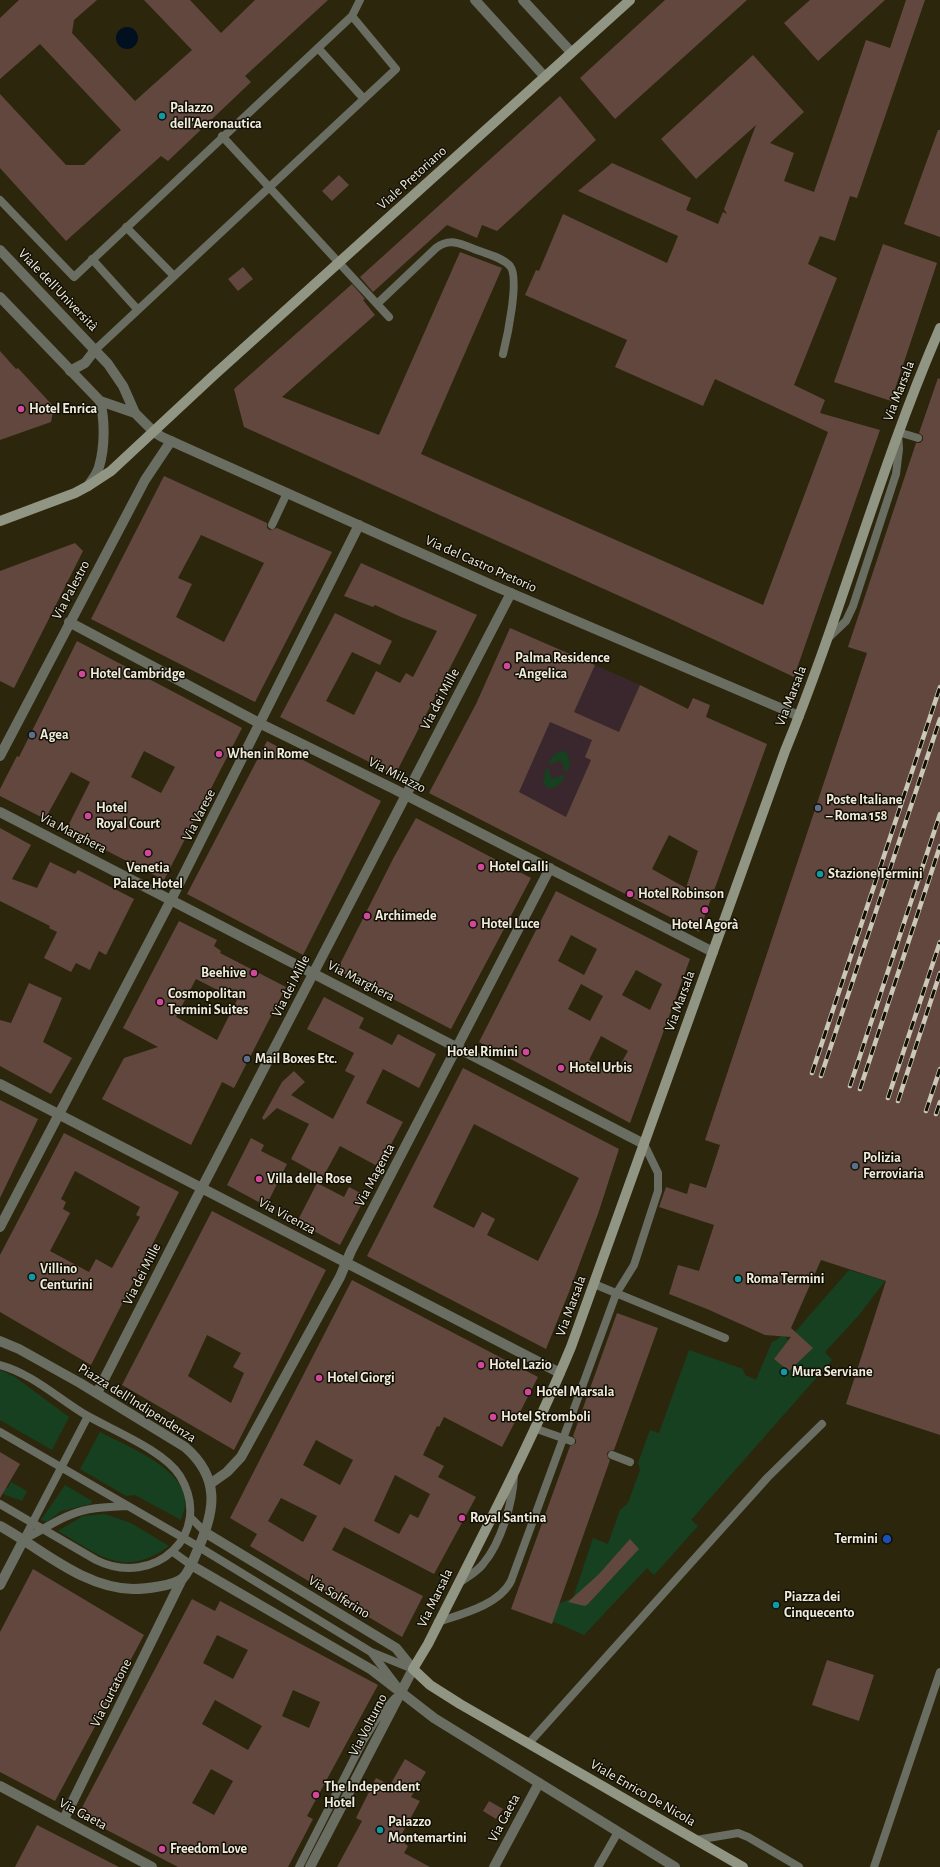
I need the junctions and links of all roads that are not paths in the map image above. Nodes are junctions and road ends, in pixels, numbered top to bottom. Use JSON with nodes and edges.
{"nodes":[{"id":1,"x":360,"y":0,"type":"edge"},
{"id":2,"x":475,"y":0,"type":"edge"},
{"id":3,"x":523,"y":0,"type":"edge"},
{"id":4,"x":630,"y":0,"type":"edge"},
{"id":5,"x":352,"y":16,"type":"junction"},
{"id":6,"x":318,"y":48,"type":"junction"},
{"id":7,"x":571,"y":52,"type":"junction"},
{"id":8,"x":545,"y":77,"type":"junction"},
{"id":9,"x":364,"y":99,"type":"junction"},
{"id":10,"x":222,"y":136,"type":"junction"},
{"id":11,"x":270,"y":187,"type":"junction"},
{"id":12,"x":0,"y":200,"type":"edge"},
{"id":13,"x":126,"y":227,"type":"junction"},
{"id":14,"x":0,"y":250,"type":"edge"},
{"id":15,"x":92,"y":259,"type":"junction"},
{"id":16,"x":340,"y":262,"type":"junction"},
{"id":17,"x":174,"y":276,"type":"junction"},
{"id":18,"x":0,"y":297,"type":"edge"},
{"id":19,"x":377,"y":304,"type":"junction"},
{"id":20,"x":138,"y":310,"type":"junction"},
{"id":21,"x":389,"y":317,"type":"dead end"},
{"id":22,"x":940,"y":328,"type":"edge"},
{"id":23,"x":95,"y":350,"type":"junction"},
{"id":24,"x":503,"y":354,"type":"dead end"},
{"id":25,"x":70,"y":371,"type":"junction"},
{"id":26,"x":100,"y":401,"type":"junction"},
{"id":27,"x":135,"y":413,"type":"junction"},
{"id":28,"x":154,"y":432,"type":"junction"},
{"id":29,"x":898,"y":432,"type":"junction"},
{"id":30,"x":918,"y":438,"type":"dead end"},
{"id":31,"x":171,"y":441,"type":"junction"},
{"id":32,"x":88,"y":486,"type":"junction"},
{"id":33,"x":287,"y":493,"type":"junction"},
{"id":34,"x":0,"y":521,"type":"edge"},
{"id":35,"x":272,"y":525,"type":"dead end"},
{"id":36,"x":359,"y":525,"type":"junction"},
{"id":37,"x":511,"y":593,"type":"junction"},
{"id":38,"x":69,"y":622,"type":"junction"},
{"id":39,"x":826,"y":640,"type":"junction"},
{"id":40,"x":799,"y":716,"type":"junction"},
{"id":41,"x":261,"y":724,"type":"junction"},
{"id":42,"x":0,"y":756,"type":"edge"},
{"id":43,"x":405,"y":795,"type":"junction"},
{"id":44,"x":0,"y":812,"type":"edge"},
{"id":45,"x":550,"y":868,"type":"junction"},
{"id":46,"x":171,"y":900,"type":"junction"},
{"id":47,"x":713,"y":952,"type":"junction"},
{"id":48,"x":314,"y":973,"type":"junction"},
{"id":49,"x":457,"y":1047,"type":"junction"},
{"id":50,"x":0,"y":1084,"type":"edge"},
{"id":51,"x":60,"y":1115,"type":"junction"},
{"id":52,"x":644,"y":1144,"type":"junction"},
{"id":53,"x":202,"y":1187,"type":"junction"},
{"id":54,"x":0,"y":1227,"type":"edge"},
{"id":55,"x":346,"y":1264,"type":"junction"},
{"id":56,"x":594,"y":1284,"type":"junction"},
{"id":57,"x":616,"y":1294,"type":"junction"},
{"id":58,"x":725,"y":1338,"type":"dead end"},
{"id":59,"x":0,"y":1342,"type":"edge"},
{"id":60,"x":0,"y":1365,"type":"edge"},
{"id":61,"x":560,"y":1373,"type":"junction"},
{"id":62,"x":97,"y":1393,"type":"junction"},
{"id":63,"x":88,"y":1416,"type":"junction"},
{"id":64,"x":822,"y":1424,"type":"dead end"},
{"id":65,"x":534,"y":1428,"type":"junction"},
{"id":66,"x":0,"y":1432,"type":"edge"},
{"id":67,"x":563,"y":1438,"type":"junction"},
{"id":68,"x":571,"y":1441,"type":"dead end"},
{"id":69,"x":612,"y":1455,"type":"dead end"},
{"id":70,"x":630,"y":1462,"type":"dead end"},
{"id":71,"x":61,"y":1467,"type":"junction"},
{"id":72,"x":514,"y":1469,"type":"junction"},
{"id":73,"x":210,"y":1484,"type":"junction"},
{"id":74,"x":0,"y":1504,"type":"edge"},
{"id":75,"x":129,"y":1506,"type":"junction"},
{"id":76,"x":190,"y":1518,"type":"junction"},
{"id":77,"x":32,"y":1521,"type":"junction"},
{"id":78,"x":0,"y":1526,"type":"edge"},
{"id":79,"x":45,"y":1529,"type":"junction"},
{"id":80,"x":206,"y":1532,"type":"junction"},
{"id":81,"x":183,"y":1538,"type":"junction"},
{"id":82,"x":24,"y":1539,"type":"junction"},
{"id":83,"x":199,"y":1547,"type":"junction"},
{"id":84,"x":173,"y":1552,"type":"junction"},
{"id":85,"x":191,"y":1565,"type":"junction"},
{"id":86,"x":182,"y":1579,"type":"junction"},
{"id":87,"x":457,"y":1584,"type":"junction"},
{"id":88,"x":0,"y":1585,"type":"edge"},
{"id":89,"x":438,"y":1622,"type":"junction"},
{"id":90,"x":371,"y":1652,"type":"junction"},
{"id":91,"x":413,"y":1669,"type":"junction"},
{"id":92,"x":940,"y":1672,"type":"edge"},
{"id":93,"x":401,"y":1692,"type":"junction"},
{"id":94,"x":529,"y":1743,"type":"junction"},
{"id":95,"x":539,"y":1783,"type":"junction"},
{"id":96,"x":0,"y":1786,"type":"edge"},
{"id":97,"x":64,"y":1819,"type":"junction"},
{"id":98,"x":618,"y":1832,"type":"junction"},
{"id":99,"x":696,"y":1840,"type":"junction"},
{"id":100,"x":152,"y":1867,"type":"edge"},
{"id":101,"x":299,"y":1867,"type":"edge"},
{"id":102,"x":310,"y":1867,"type":"edge"},
{"id":103,"x":494,"y":1867,"type":"edge"},
{"id":104,"x":598,"y":1867,"type":"edge"},
{"id":105,"x":675,"y":1867,"type":"edge"},
{"id":106,"x":743,"y":1867,"type":"edge"},
{"id":107,"x":799,"y":1867,"type":"edge"},
{"id":108,"x":874,"y":1867,"type":"edge"}],
"edges":[{"from":1,"to":5,"type":"lane"},
{"from":2,"to":8,"type":"street"},
{"from":3,"to":7,"type":"street"},
{"from":4,"to":7,"type":"main road","name":"Viale Pretoriano"},
{"from":5,"to":6,"type":"lane"},
{"from":5,"to":9,"type":"lane"},
{"from":6,"to":9,"type":"lane"},
{"from":6,"to":10,"type":"lane"},
{"from":7,"to":8,"type":"main road","name":"Viale Pretoriano"},
{"from":8,"to":16,"type":"main road","name":"Viale Pretoriano"},
{"from":9,"to":11,"type":"lane"},
{"from":10,"to":11,"type":"lane"},
{"from":10,"to":13,"type":"lane"},
{"from":11,"to":16,"type":"lane"},
{"from":11,"to":17,"type":"lane"},
{"from":12,"to":15,"type":"lane"},
{"from":13,"to":15,"type":"lane"},
{"from":13,"to":17,"type":"lane"},
{"from":14,"to":23,"type":"street","name":"Viale dell'Università"},
{"from":15,"to":20,"type":"lane"},
{"from":16,"to":19,"type":"lane"},
{"from":16,"to":28,"type":"main road","name":"Viale Pretoriano"},
{"from":17,"to":20,"type":"lane"},
{"from":18,"to":25,"type":"street","name":"Viale dell'Università"},
{"from":19,"to":21,"type":"lane"},
{"from":19,"to":24,"type":"lane"},
{"from":20,"to":23,"type":"lane"},
{"from":22,"to":29,"type":"main road","name":"Via Marsala"},
{"from":23,"to":25,"type":"street","name":"Viale dell'Università"},
{"from":23,"to":27,"type":"street","name":"Viale dell'Università"},
{"from":25,"to":26,"type":"street","name":"Viale dell'Università"},
{"from":26,"to":27,"type":"street","name":"Viale dell'Università"},
{"from":26,"to":32,"type":"street"},
{"from":27,"to":28,"type":"street","name":"Viale dell'Università"},
{"from":28,"to":31,"type":"street","name":"Via del Castro Pretorio"},
{"from":28,"to":32,"type":"main road","name":"Viale Pretoriano"},
{"from":29,"to":30,"type":"lane"},
{"from":29,"to":39,"type":"main road","name":"Via Marsala"},
{"from":29,"to":39,"type":"lane"},
{"from":31,"to":33,"type":"street","name":"Via del Castro Pretorio"},
{"from":31,"to":38,"type":"street","name":"Via Palestro"},
{"from":32,"to":34,"type":"main road","name":"Viale Pretoriano"},
{"from":33,"to":35,"type":"lane"},
{"from":33,"to":36,"type":"street","name":"Via del Castro Pretorio"},
{"from":36,"to":37,"type":"street","name":"Via del Castro Pretorio"},
{"from":36,"to":41,"type":"street","name":"Via Varese"},
{"from":37,"to":40,"type":"street","name":"Via del Castro Pretorio"},
{"from":37,"to":43,"type":"street","name":"Via dei Mille"},
{"from":38,"to":41,"type":"street","name":"Via Milazzo"},
{"from":38,"to":42,"type":"street","name":"Via Palestro"},
{"from":39,"to":40,"type":"main road","name":"Via Marsala"},
{"from":40,"to":47,"type":"main road","name":"Via Marsala"},
{"from":41,"to":43,"type":"street","name":"Via Milazzo"},
{"from":41,"to":46,"type":"street","name":"Via Varese"},
{"from":43,"to":45,"type":"street","name":"Via Milazzo"},
{"from":43,"to":48,"type":"street","name":"Via dei Mille"},
{"from":44,"to":46,"type":"street","name":"Via Marghera"},
{"from":45,"to":47,"type":"street","name":"Via Milazzo"},
{"from":45,"to":49,"type":"street","name":"Via Magenta"},
{"from":46,"to":48,"type":"street","name":"Via Marghera"},
{"from":46,"to":51,"type":"street","name":"Via Varese"},
{"from":47,"to":52,"type":"main road","name":"Via Marsala"},
{"from":48,"to":49,"type":"street","name":"Via Marghera"},
{"from":48,"to":53,"type":"street","name":"Via dei Mille"},
{"from":49,"to":52,"type":"street","name":"Via Marghera"},
{"from":49,"to":55,"type":"street","name":"Via Magenta"},
{"from":50,"to":51,"type":"street","name":"Via Vicenza"},
{"from":51,"to":53,"type":"street","name":"Via Vicenza"},
{"from":51,"to":54,"type":"street","name":"Via Varese"},
{"from":52,"to":56,"type":"main road","name":"Via Marsala"},
{"from":52,"to":57,"type":"lane"},
{"from":53,"to":55,"type":"street","name":"Via Vicenza"},
{"from":53,"to":62,"type":"street","name":"Via dei Mille"},
{"from":55,"to":61,"type":"street","name":"Via Vicenza"},
{"from":55,"to":73,"type":"street","name":"Via Magenta"},
{"from":56,"to":57,"type":"lane"},
{"from":56,"to":61,"type":"main road","name":"Via Marsala"},
{"from":57,"to":58,"type":"lane"},
{"from":57,"to":67,"type":"lane"},
{"from":59,"to":62,"type":"street","name":"Piazza dell'Indipendenza"},
{"from":60,"to":63,"type":"lane"},
{"from":61,"to":65,"type":"main road","name":"Via Marsala"},
{"from":62,"to":73,"type":"street","name":"Piazza dell'Indipendenza"},
{"from":63,"to":71,"type":"lane"},
{"from":63,"to":76,"type":"lane"},
{"from":64,"to":94,"type":"lane"},
{"from":65,"to":67,"type":"lane"},
{"from":65,"to":72,"type":"main road","name":"Via Marsala"},
{"from":66,"to":71,"type":"lane"},
{"from":67,"to":68,"type":"lane"},
{"from":67,"to":89,"type":"lane"},
{"from":69,"to":70,"type":"lane"},
{"from":71,"to":75,"type":"lane"},
{"from":71,"to":77,"type":"lane"},
{"from":72,"to":87,"type":"main road","name":"Via Marsala"},
{"from":72,"to":87,"type":"lane"},
{"from":73,"to":80,"type":"street","name":"Piazza dell'Indipendenza"},
{"from":74,"to":77,"type":"lane"},
{"from":75,"to":79,"type":"lane"},
{"from":75,"to":81,"type":"lane"},
{"from":76,"to":80,"type":"lane"},
{"from":76,"to":81,"type":"lane"},
{"from":77,"to":79,"type":"lane"},
{"from":77,"to":82,"type":"lane"},
{"from":78,"to":82,"type":"street"},
{"from":79,"to":82,"type":"lane"},
{"from":79,"to":84,"type":"lane"},
{"from":80,"to":83,"type":"street","name":"Piazza dell'Indipendenza"},
{"from":80,"to":91,"type":"street","name":"Via Solferino"},
{"from":81,"to":83,"type":"lane"},
{"from":81,"to":84,"type":"lane"},
{"from":82,"to":86,"type":"street"},
{"from":82,"to":88,"type":"street"},
{"from":83,"to":85,"type":"street","name":"Piazza dell'Indipendenza"},
{"from":83,"to":90,"type":"lane"},
{"from":84,"to":85,"type":"lane"},
{"from":85,"to":86,"type":"street","name":"Piazza dell'Indipendenza"},
{"from":85,"to":93,"type":"street"},
{"from":86,"to":97,"type":"street","name":"Via Curtatone"},
{"from":87,"to":89,"type":"main road","name":"Via Marsala"},
{"from":89,"to":91,"type":"main road","name":"Via Marsala"},
{"from":90,"to":91,"type":"lane"},
{"from":90,"to":93,"type":"lane"},
{"from":91,"to":93,"type":"street"},
{"from":91,"to":94,"type":"main road","name":"Viale Enrico De Nicola"},
{"from":92,"to":108,"type":"lane"},
{"from":93,"to":95,"type":"street"},
{"from":93,"to":101,"type":"lane","name":"Via Volturno"},
{"from":93,"to":102,"type":"street","name":"Via Volturno"},
{"from":94,"to":99,"type":"main road","name":"Viale Enrico De Nicola"},
{"from":95,"to":98,"type":"street"},
{"from":95,"to":103,"type":"street","name":"Via Gaeta"},
{"from":96,"to":97,"type":"street","name":"Via Gaeta"},
{"from":97,"to":100,"type":"street","name":"Via Gaeta"},
{"from":98,"to":104,"type":"lane"},
{"from":98,"to":105,"type":"street"},
{"from":99,"to":106,"type":"main road","name":"Viale Enrico De Nicola"},
{"from":99,"to":107,"type":"lane"}]}
